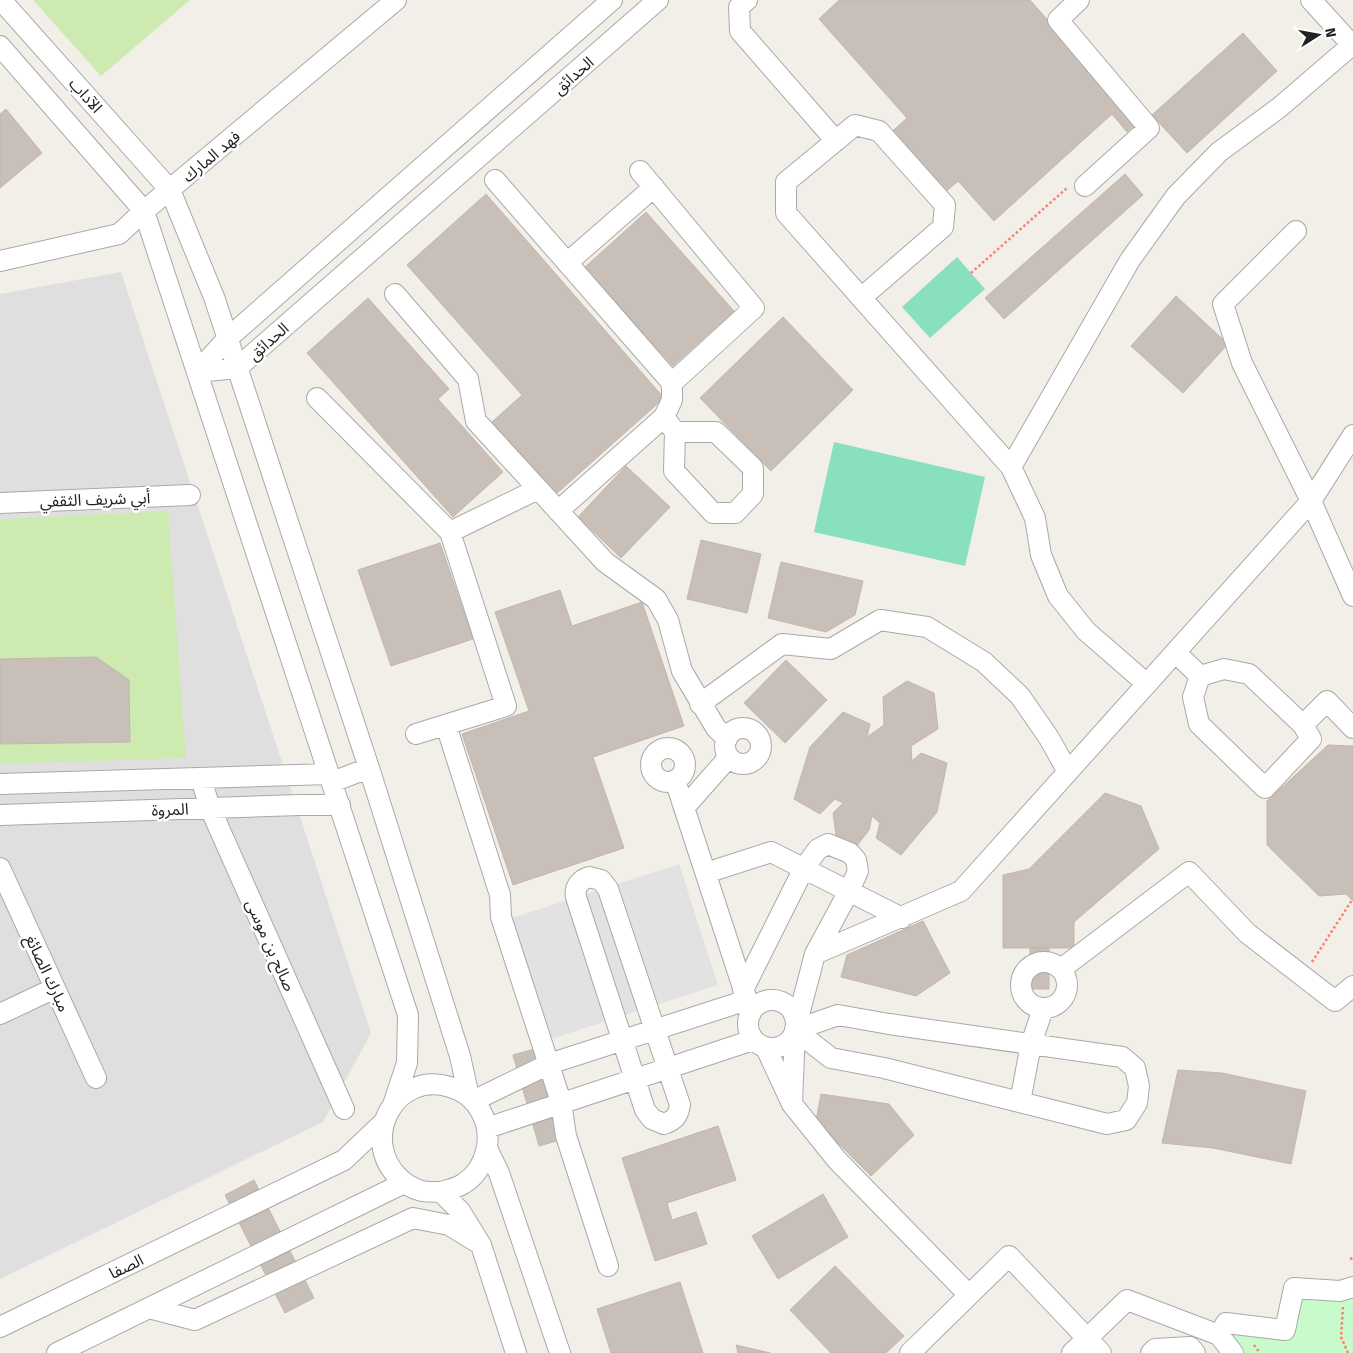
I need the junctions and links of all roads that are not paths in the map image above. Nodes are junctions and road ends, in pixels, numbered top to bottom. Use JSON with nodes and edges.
{"nodes":[{"id":1,"x":1,"y":0,"type":"edge"},
{"id":2,"x":396,"y":0,"type":"edge"},
{"id":3,"x":612,"y":0,"type":"edge"},
{"id":4,"x":658,"y":0,"type":"edge"},
{"id":5,"x":747,"y":0,"type":"edge"},
{"id":6,"x":1079,"y":0,"type":"edge"},
{"id":7,"x":1311,"y":0,"type":"edge"},
{"id":8,"x":1352,"y":44,"type":"edge"},
{"id":9,"x":0,"y":46,"type":"edge"},
{"id":10,"x":836,"y":141,"type":"junction"},
{"id":11,"x":640,"y":171,"type":"dead end"},
{"id":12,"x":495,"y":180,"type":"dead end"},
{"id":13,"x":1078,"y":186,"type":"road end"},
{"id":14,"x":654,"y":187,"type":"junction"},
{"id":15,"x":170,"y":190,"type":"junction"},
{"id":16,"x":144,"y":211,"type":"junction"},
{"id":17,"x":1296,"y":231,"type":"dead end"},
{"id":18,"x":0,"y":261,"type":"edge"},
{"id":19,"x":567,"y":263,"type":"junction"},
{"id":20,"x":395,"y":294,"type":"dead end"},
{"id":21,"x":861,"y":298,"type":"junction"},
{"id":22,"x":228,"y":338,"type":"junction"},
{"id":23,"x":238,"y":368,"type":"junction"},
{"id":24,"x":197,"y":372,"type":"junction"},
{"id":25,"x":672,"y":383,"type":"junction"},
{"id":26,"x":317,"y":398,"type":"dead end"},
{"id":27,"x":670,"y":424,"type":"junction"},
{"id":28,"x":1353,"y":436,"type":"edge"},
{"id":29,"x":1011,"y":466,"type":"junction"},
{"id":30,"x":538,"y":489,"type":"junction"},
{"id":31,"x":190,"y":495,"type":"dead end"},
{"id":32,"x":1311,"y":501,"type":"junction"},
{"id":33,"x":0,"y":503,"type":"edge"},
{"id":34,"x":558,"y":511,"type":"junction"},
{"id":35,"x":450,"y":532,"type":"junction"},
{"id":36,"x":1353,"y":596,"type":"edge"},
{"id":37,"x":1176,"y":653,"type":"junction"},
{"id":38,"x":1200,"y":676,"type":"junction"},
{"id":39,"x":1147,"y":684,"type":"junction"},
{"id":40,"x":700,"y":704,"type":"junction"},
{"id":41,"x":446,"y":725,"type":"junction"},
{"id":42,"x":1303,"y":725,"type":"junction"},
{"id":43,"x":1353,"y":728,"type":"edge"},
{"id":44,"x":416,"y":734,"type":"dead end"},
{"id":45,"x":369,"y":768,"type":"junction"},
{"id":46,"x":1068,"y":772,"type":"junction"},
{"id":47,"x":330,"y":778,"type":"junction"},
{"id":48,"x":201,"y":779,"type":"junction"},
{"id":49,"x":165,"y":780,"type":"junction"},
{"id":50,"x":675,"y":780,"type":"dead end"},
{"id":51,"x":0,"y":784,"type":"edge"},
{"id":52,"x":340,"y":806,"type":"junction"},
{"id":53,"x":210,"y":808,"type":"junction"},
{"id":54,"x":684,"y":808,"type":"junction"},
{"id":55,"x":147,"y":810,"type":"junction"},
{"id":56,"x":0,"y":815,"type":"edge"},
{"id":57,"x":0,"y":868,"type":"edge"},
{"id":58,"x":804,"y":868,"type":"junction"},
{"id":59,"x":706,"y":873,"type":"junction"},
{"id":60,"x":850,"y":891,"type":"junction"},
{"id":61,"x":902,"y":918,"type":"junction"},
{"id":62,"x":815,"y":954,"type":"junction"},
{"id":63,"x":1061,"y":970,"type":"junction"},
{"id":64,"x":1353,"y":986,"type":"edge"},
{"id":65,"x":55,"y":988,"type":"junction"},
{"id":66,"x":748,"y":999,"type":"junction"},
{"id":67,"x":1042,"y":1009,"type":"junction"},
{"id":68,"x":0,"y":1014,"type":"edge"},
{"id":69,"x":656,"y":1030,"type":"junction"},
{"id":70,"x":795,"y":1030,"type":"junction"},
{"id":71,"x":623,"y":1041,"type":"junction"},
{"id":72,"x":759,"y":1044,"type":"junction"},
{"id":73,"x":1031,"y":1044,"type":"junction"},
{"id":74,"x":549,"y":1064,"type":"junction"},
{"id":75,"x":668,"y":1068,"type":"junction"},
{"id":76,"x":96,"y":1078,"type":"dead end"},
{"id":77,"x":635,"y":1078,"type":"junction"},
{"id":78,"x":471,"y":1099,"type":"junction"},
{"id":79,"x":561,"y":1102,"type":"junction"},
{"id":80,"x":1020,"y":1102,"type":"junction"},
{"id":81,"x":792,"y":1104,"type":"junction"},
{"id":82,"x":344,"y":1109,"type":"dead end"},
{"id":83,"x":388,"y":1113,"type":"junction"},
{"id":84,"x":487,"y":1128,"type":"junction"},
{"id":85,"x":487,"y":1148,"type":"junction"},
{"id":86,"x":404,"y":1183,"type":"junction"},
{"id":87,"x":441,"y":1192,"type":"junction"},
{"id":88,"x":481,"y":1245,"type":"junction"},
{"id":89,"x":608,"y":1266,"type":"dead end"},
{"id":90,"x":1348,"y":1294,"type":"edge"},
{"id":91,"x":969,"y":1295,"type":"junction"},
{"id":92,"x":149,"y":1308,"type":"junction"},
{"id":93,"x":0,"y":1328,"type":"edge"},
{"id":94,"x":1219,"y":1335,"type":"junction"},
{"id":95,"x":1088,"y":1338,"type":"junction"},
{"id":96,"x":57,"y":1353,"type":"edge"},
{"id":97,"x":516,"y":1353,"type":"edge"},
{"id":98,"x":560,"y":1353,"type":"edge"},
{"id":99,"x":910,"y":1353,"type":"edge"},
{"id":100,"x":1072,"y":1353,"type":"edge"},
{"id":101,"x":1101,"y":1353,"type":"edge"},
{"id":102,"x":1151,"y":1353,"type":"edge"},
{"id":103,"x":1195,"y":1353,"type":"edge"},
{"id":104,"x":1233,"y":1353,"type":"edge"}],
"edges":[{"from":1,"to":15,"type":"street","name":"الآداب"},
{"from":2,"to":15,"type":"street","name":"فهد المارك"},
{"from":3,"to":22,"type":"street","name":"الحدائق"},
{"from":4,"to":23,"type":"street","name":"الحدائق"},
{"from":5,"to":10,"type":"street"},
{"from":6,"to":13,"type":"street"},
{"from":7,"to":8,"type":"street"},
{"from":8,"to":29,"type":"street"},
{"from":9,"to":16,"type":"street","name":"الآداب"},
{"from":10,"to":21,"type":"street"},
{"from":10,"to":21,"type":"street"},
{"from":11,"to":14,"type":"street"},
{"from":12,"to":19,"type":"street"},
{"from":14,"to":19,"type":"street"},
{"from":14,"to":25,"type":"street"},
{"from":15,"to":16,"type":"street","name":"فهد المارك"},
{"from":15,"to":22,"type":"street","name":"الآداب"},
{"from":16,"to":18,"type":"street","name":"فهد المارك"},
{"from":16,"to":24,"type":"street"},
{"from":17,"to":32,"type":"street"},
{"from":19,"to":25,"type":"street"},
{"from":20,"to":30,"type":"street"},
{"from":21,"to":29,"type":"street"},
{"from":22,"to":23,"type":"street","name":"الآداب"},
{"from":22,"to":24,"type":"street","name":"الحدائق"},
{"from":23,"to":24,"type":"street","name":"الحدائق"},
{"from":23,"to":45,"type":"street","name":"الآداب"},
{"from":24,"to":47,"type":"street"},
{"from":25,"to":27,"type":"street"},
{"from":26,"to":35,"type":"street"},
{"from":27,"to":27,"type":"street"},
{"from":27,"to":34,"type":"street"},
{"from":28,"to":32,"type":"street"},
{"from":29,"to":39,"type":"street"},
{"from":30,"to":34,"type":"street"},
{"from":30,"to":35,"type":"street"},
{"from":31,"to":33,"type":"street","name":"أبي شريف الثقفي"},
{"from":32,"to":36,"type":"street"},
{"from":32,"to":37,"type":"street"},
{"from":34,"to":40,"type":"street"},
{"from":35,"to":41,"type":"street"},
{"from":37,"to":38,"type":"street"},
{"from":37,"to":39,"type":"street"},
{"from":38,"to":42,"type":"street"},
{"from":38,"to":42,"type":"street"},
{"from":39,"to":46,"type":"street"},
{"from":40,"to":46,"type":"street"},
{"from":40,"to":54,"type":"street"},
{"from":41,"to":44,"type":"street"},
{"from":41,"to":74,"type":"street"},
{"from":42,"to":43,"type":"street"},
{"from":45,"to":47,"type":"street","name":"المروة"},
{"from":45,"to":78,"type":"street","name":"الآداب"},
{"from":46,"to":61,"type":"street"},
{"from":47,"to":48,"type":"street","name":"المروة"},
{"from":47,"to":52,"type":"street"},
{"from":48,"to":49,"type":"street","name":"المروة"},
{"from":48,"to":53,"type":"street","name":"صالح بن موسى"},
{"from":49,"to":51,"type":"street","name":"المروة"},
{"from":49,"to":55,"type":"street"},
{"from":50,"to":54,"type":"street"},
{"from":52,"to":53,"type":"street","name":"المروة"},
{"from":52,"to":83,"type":"street"},
{"from":53,"to":55,"type":"street","name":"المروة"},
{"from":53,"to":82,"type":"street","name":"صالح بن موسى"},
{"from":54,"to":59,"type":"street"},
{"from":55,"to":56,"type":"street","name":"المروة"},
{"from":57,"to":65,"type":"street","name":"مبارك الصائغ"},
{"from":58,"to":59,"type":"street"},
{"from":58,"to":60,"type":"street"},
{"from":58,"to":60,"type":"street"},
{"from":58,"to":66,"type":"street"},
{"from":59,"to":66,"type":"street"},
{"from":60,"to":61,"type":"street"},
{"from":60,"to":62,"type":"street"},
{"from":61,"to":62,"type":"street"},
{"from":62,"to":70,"type":"street"},
{"from":63,"to":64,"type":"street"},
{"from":63,"to":67,"type":"street"},
{"from":63,"to":67,"type":"street"},
{"from":65,"to":68,"type":"street"},
{"from":65,"to":76,"type":"street","name":"مبارك الصائغ"},
{"from":66,"to":69,"type":"street"},
{"from":66,"to":70,"type":"street"},
{"from":66,"to":72,"type":"street"},
{"from":67,"to":73,"type":"street"},
{"from":69,"to":71,"type":"street"},
{"from":69,"to":71,"type":"street"},
{"from":69,"to":75,"type":"street"},
{"from":70,"to":72,"type":"street"},
{"from":70,"to":73,"type":"street"},
{"from":70,"to":80,"type":"street"},
{"from":70,"to":81,"type":"street"},
{"from":71,"to":74,"type":"street"},
{"from":71,"to":77,"type":"street"},
{"from":72,"to":75,"type":"street"},
{"from":72,"to":81,"type":"street"},
{"from":73,"to":80,"type":"street"},
{"from":73,"to":80,"type":"street"},
{"from":74,"to":78,"type":"street"},
{"from":74,"to":79,"type":"street"},
{"from":75,"to":77,"type":"street"},
{"from":75,"to":77,"type":"street"},
{"from":77,"to":79,"type":"street"},
{"from":78,"to":83,"type":"street"},
{"from":78,"to":84,"type":"street"},
{"from":79,"to":84,"type":"street"},
{"from":79,"to":89,"type":"street"},
{"from":81,"to":91,"type":"street"},
{"from":83,"to":86,"type":"street"},
{"from":83,"to":93,"type":"street","name":"الصفا"},
{"from":84,"to":85,"type":"street"},
{"from":85,"to":87,"type":"street"},
{"from":85,"to":98,"type":"street"},
{"from":86,"to":87,"type":"street"},
{"from":86,"to":92,"type":"street"},
{"from":87,"to":88,"type":"street"},
{"from":88,"to":92,"type":"street"},
{"from":88,"to":97,"type":"street"},
{"from":90,"to":94,"type":"street"},
{"from":91,"to":95,"type":"street"},
{"from":91,"to":99,"type":"street"},
{"from":92,"to":96,"type":"street"},
{"from":94,"to":95,"type":"street"},
{"from":94,"to":104,"type":"street"},
{"from":95,"to":100,"type":"street"},
{"from":95,"to":101,"type":"street"},
{"from":102,"to":103,"type":"street"}]}
